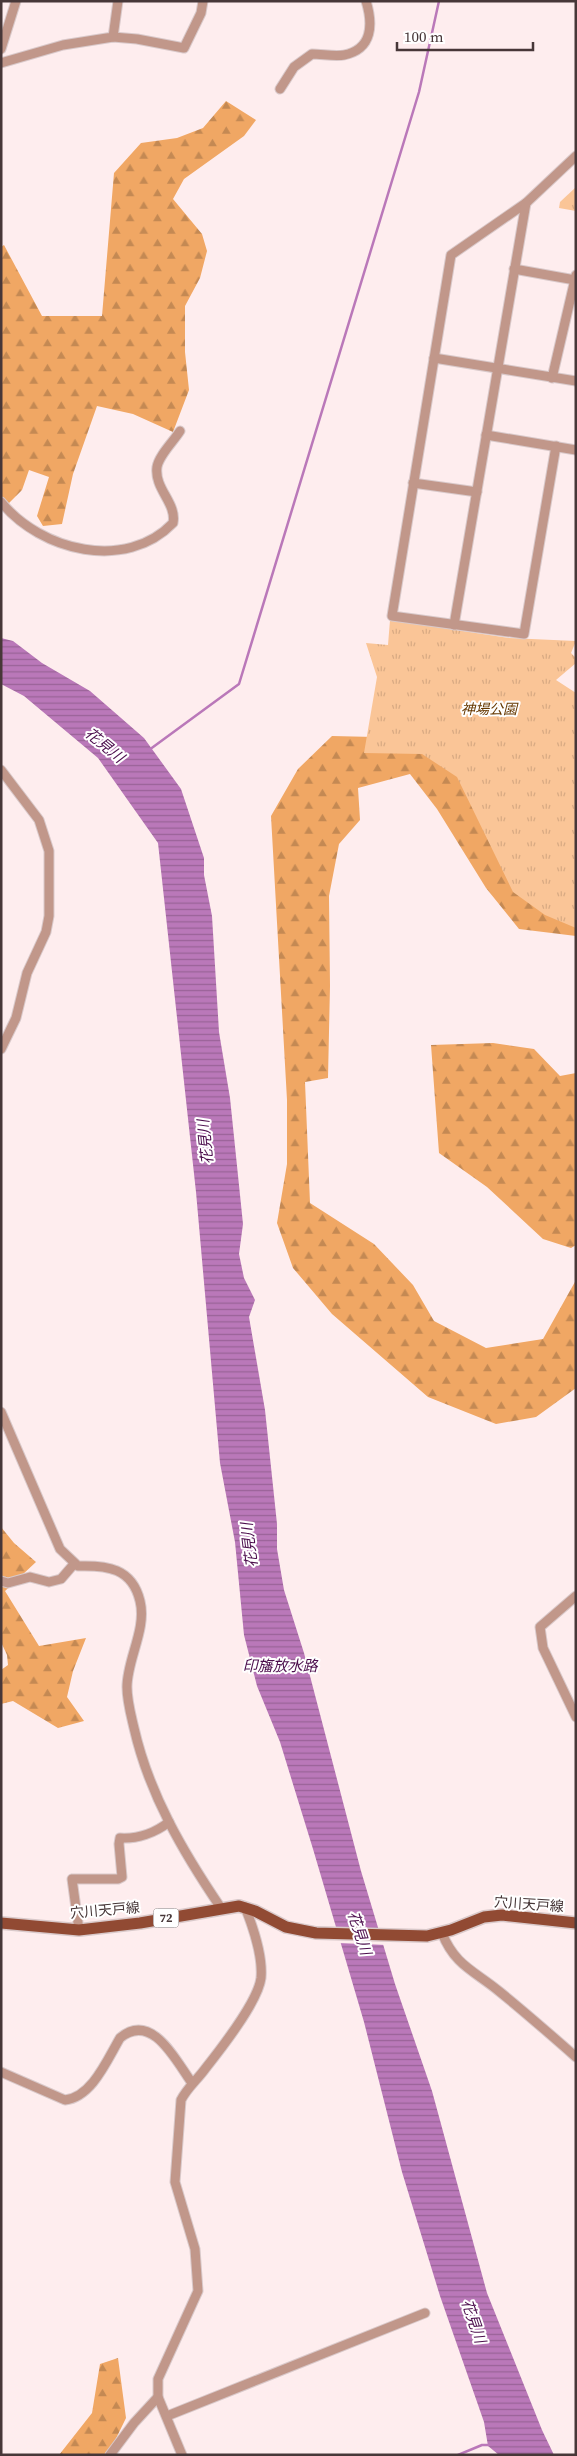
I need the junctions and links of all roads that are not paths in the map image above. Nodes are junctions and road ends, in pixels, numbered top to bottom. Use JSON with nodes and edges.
{"nodes":[{"id":1,"x":16,"y":1,"type":"edge"},
{"id":2,"x":118,"y":1,"type":"edge"},
{"id":3,"x":202,"y":1,"type":"edge"},
{"id":4,"x":366,"y":1,"type":"edge"},
{"id":5,"x":113,"y":37,"type":"junction"},
{"id":6,"x":1,"y":49,"type":"edge"},
{"id":7,"x":1,"y":63,"type":"edge"},
{"id":8,"x":280,"y":89,"type":"dead end"},
{"id":9,"x":576,"y":156,"type":"edge"},
{"id":10,"x":526,"y":203,"type":"junction"},
{"id":11,"x":514,"y":269,"type":"junction"},
{"id":12,"x":575,"y":278,"type":"edge"},
{"id":13,"x":434,"y":358,"type":"junction"},
{"id":14,"x":497,"y":369,"type":"junction"},
{"id":15,"x":552,"y":378,"type":"junction"},
{"id":16,"x":576,"y":382,"type":"edge"},
{"id":17,"x":180,"y":430,"type":"dead end"},
{"id":18,"x":486,"y":435,"type":"junction"},
{"id":19,"x":556,"y":446,"type":"junction"},
{"id":20,"x":576,"y":450,"type":"edge"},
{"id":21,"x":413,"y":483,"type":"junction"},
{"id":22,"x":477,"y":492,"type":"junction"},
{"id":23,"x":1,"y":502,"type":"edge"},
{"id":24,"x":454,"y":625,"type":"junction"},
{"id":25,"x":1,"y":770,"type":"edge"},
{"id":26,"x":1,"y":1049,"type":"edge"},
{"id":27,"x":1,"y":1412,"type":"edge"},
{"id":28,"x":74,"y":1564,"type":"junction"},
{"id":29,"x":1,"y":1581,"type":"edge"},
{"id":30,"x":576,"y":1596,"type":"edge"},
{"id":31,"x":576,"y":1718,"type":"edge"},
{"id":32,"x":169,"y":1822,"type":"junction"},
{"id":33,"x":245,"y":1907,"type":"junction"},
{"id":34,"x":221,"y":1908,"type":"junction"},
{"id":35,"x":1,"y":1923,"type":"edge"},
{"id":36,"x":576,"y":1923,"type":"edge"},
{"id":37,"x":79,"y":1930,"type":"junction"},
{"id":38,"x":442,"y":1933,"type":"junction"},
{"id":39,"x":576,"y":2057,"type":"edge"},
{"id":40,"x":1,"y":2072,"type":"edge"},
{"id":41,"x":192,"y":2083,"type":"junction"},
{"id":42,"x":425,"y":2313,"type":"dead end"},
{"id":43,"x":158,"y":2397,"type":"junction"},
{"id":44,"x":167,"y":2416,"type":"junction"},
{"id":45,"x":110,"y":2455,"type":"edge"},
{"id":46,"x":182,"y":2455,"type":"edge"}],
"edges":[{"from":1,"to":6,"type":"street"},
{"from":2,"to":5,"type":"street"},
{"from":3,"to":5,"type":"street"},
{"from":4,"to":8,"type":"street"},
{"from":5,"to":7,"type":"street"},
{"from":9,"to":10,"type":"street"},
{"from":10,"to":11,"type":"street"},
{"from":10,"to":13,"type":"street"},
{"from":11,"to":12,"type":"street"},
{"from":11,"to":14,"type":"street"},
{"from":12,"to":15,"type":"street"},
{"from":13,"to":14,"type":"street"},
{"from":13,"to":21,"type":"street"},
{"from":14,"to":15,"type":"street"},
{"from":14,"to":18,"type":"street"},
{"from":15,"to":16,"type":"street"},
{"from":17,"to":23,"type":"street"},
{"from":18,"to":19,"type":"street"},
{"from":18,"to":22,"type":"street"},
{"from":19,"to":20,"type":"street"},
{"from":19,"to":24,"type":"street"},
{"from":21,"to":22,"type":"street"},
{"from":21,"to":24,"type":"street"},
{"from":22,"to":24,"type":"street"},
{"from":25,"to":26,"type":"street"},
{"from":27,"to":28,"type":"street"},
{"from":28,"to":29,"type":"street"},
{"from":28,"to":32,"type":"street"},
{"from":30,"to":31,"type":"street"},
{"from":32,"to":34,"type":"street"},
{"from":32,"to":37,"type":"street"},
{"from":33,"to":34,"type":"main road","name":"穴川天戸線","number":"72"},
{"from":33,"to":38,"type":"main road","name":"穴川天戸線","number":"72"},
{"from":33,"to":41,"type":"street"},
{"from":34,"to":37,"type":"main road","name":"穴川天戸線","number":"72"},
{"from":35,"to":37,"type":"main road","name":"穴川天戸線","number":"72"},
{"from":36,"to":38,"type":"main road","name":"穴川天戸線","number":"72"},
{"from":38,"to":39,"type":"street"},
{"from":40,"to":41,"type":"street"},
{"from":41,"to":43,"type":"street"},
{"from":42,"to":44,"type":"street"},
{"from":43,"to":44,"type":"street"},
{"from":43,"to":45,"type":"street"},
{"from":44,"to":46,"type":"street"}]}
